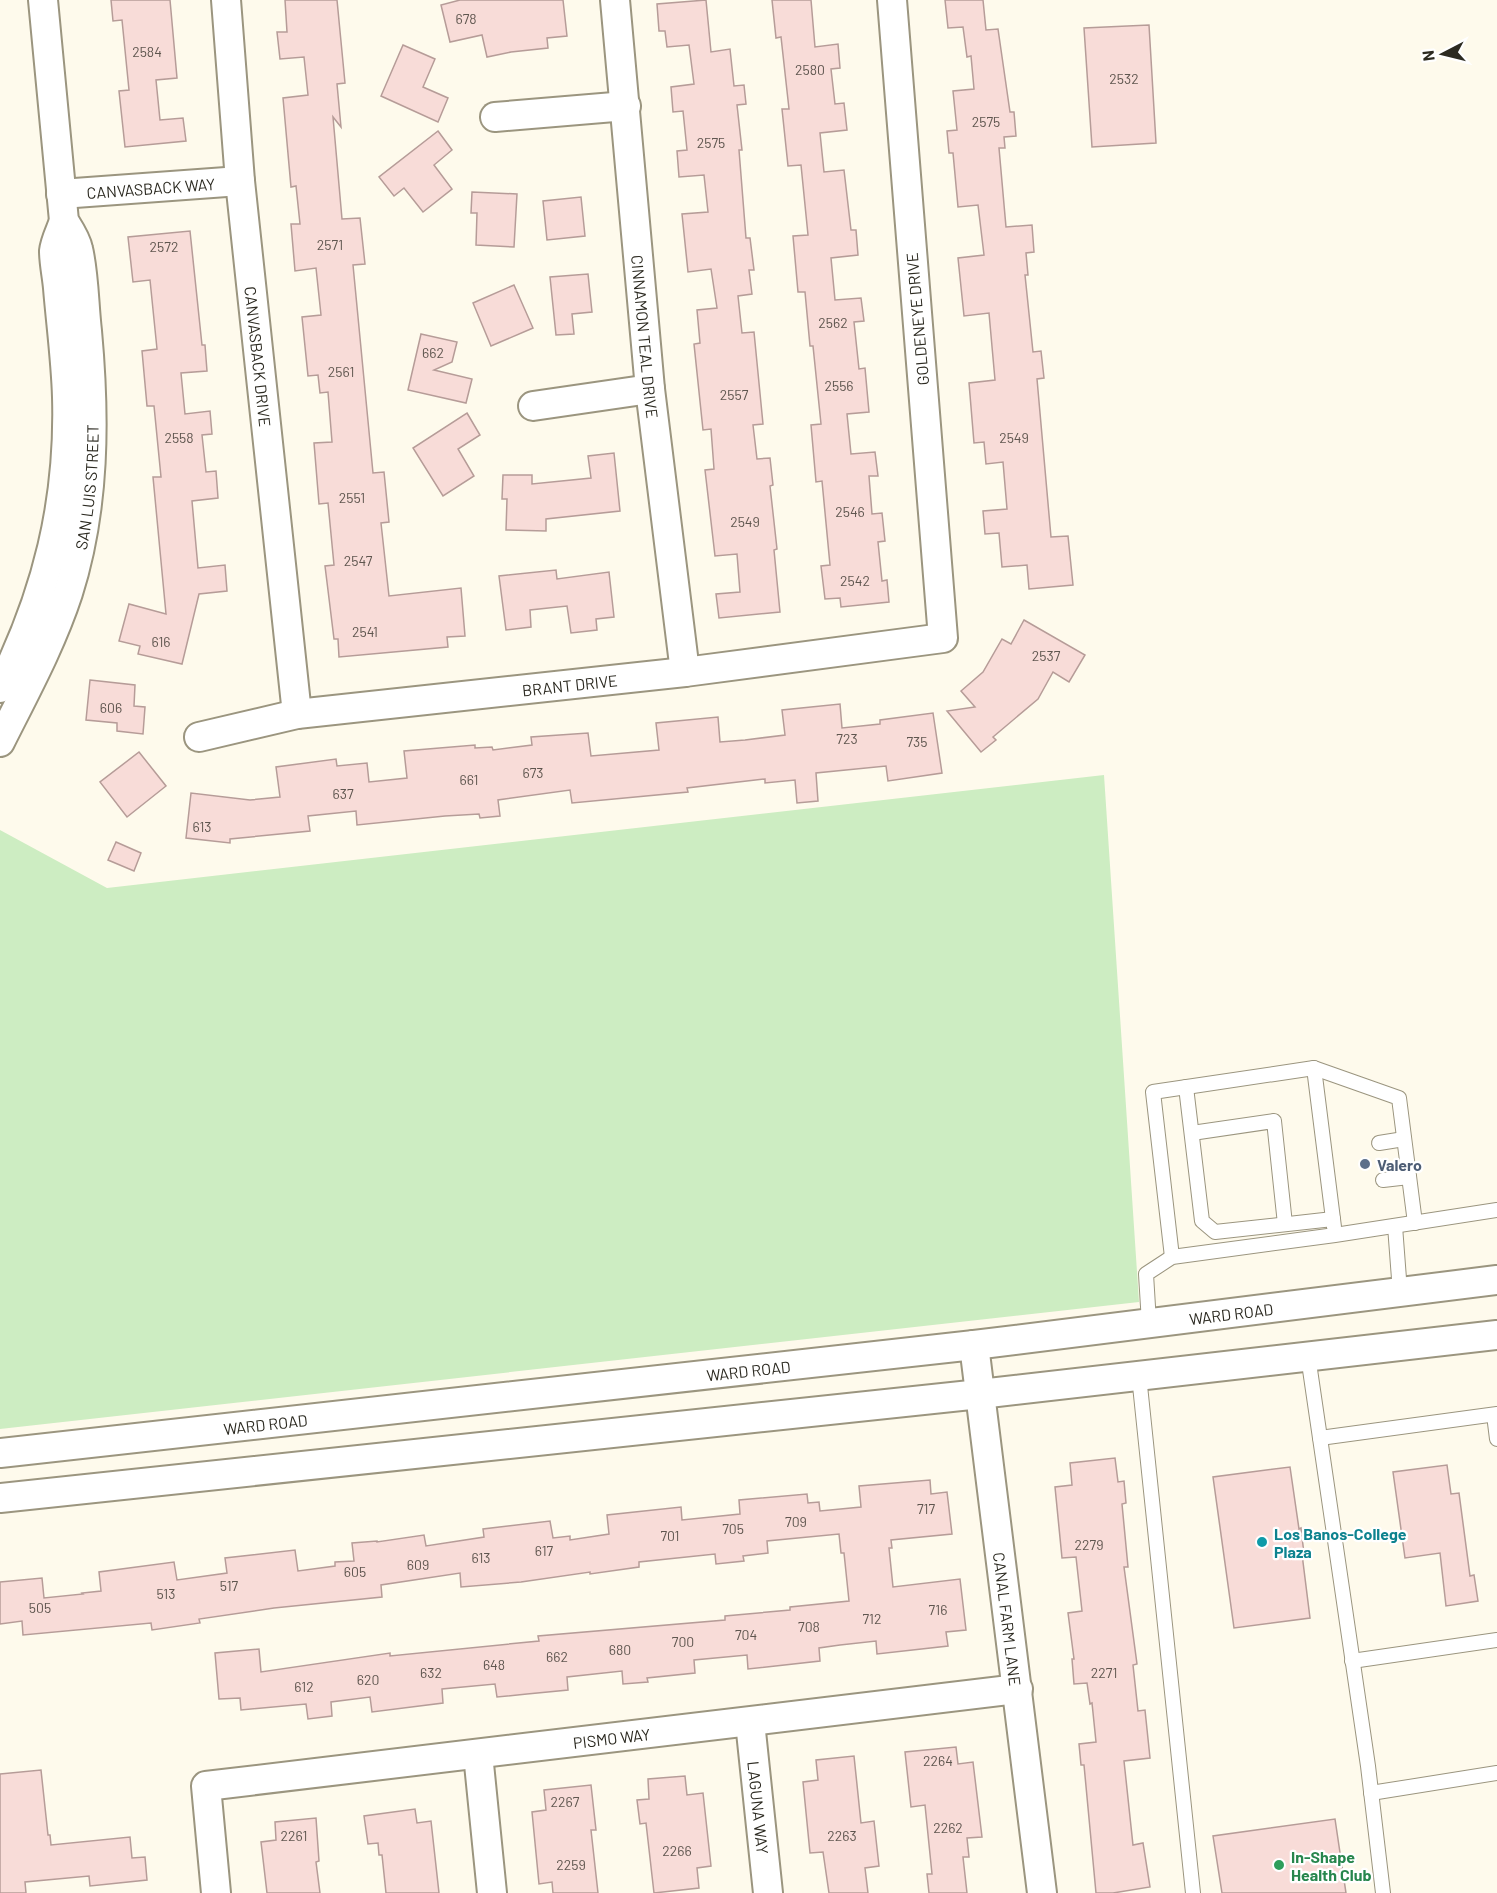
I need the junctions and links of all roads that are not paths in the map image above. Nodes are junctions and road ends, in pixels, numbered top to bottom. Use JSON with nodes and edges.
{"nodes":[{"id":1,"x":43,"y":0,"type":"edge"},
{"id":2,"x":226,"y":0,"type":"edge"},
{"id":3,"x":615,"y":0,"type":"edge"},
{"id":4,"x":892,"y":0,"type":"edge"},
{"id":5,"x":626,"y":106,"type":"junction"},
{"id":6,"x":495,"y":117,"type":"dead end"},
{"id":7,"x":240,"y":181,"type":"junction"},
{"id":8,"x":63,"y":207,"type":"junction"},
{"id":9,"x":650,"y":389,"type":"junction"},
{"id":10,"x":533,"y":406,"type":"dead end"},
{"id":11,"x":943,"y":638,"type":"joint"},
{"id":12,"x":685,"y":672,"type":"junction"},
{"id":13,"x":8,"y":683,"type":"edge"},
{"id":14,"x":297,"y":714,"type":"junction"},
{"id":15,"x":199,"y":737,"type":"dead end"},
{"id":16,"x":0,"y":742,"type":"edge"},
{"id":17,"x":1314,"y":1068,"type":"junction"},
{"id":18,"x":1186,"y":1087,"type":"junction"},
{"id":19,"x":1192,"y":1133,"type":"junction"},
{"id":20,"x":1404,"y":1140,"type":"junction"},
{"id":21,"x":1379,"y":1143,"type":"dead end"},
{"id":22,"x":1409,"y":1177,"type":"junction"},
{"id":23,"x":1383,"y":1180,"type":"dead end"},
{"id":24,"x":1497,"y":1210,"type":"edge"},
{"id":25,"x":1333,"y":1219,"type":"junction"},
{"id":26,"x":1414,"y":1223,"type":"junction"},
{"id":27,"x":1285,"y":1224,"type":"junction"},
{"id":28,"x":1395,"y":1226,"type":"junction"},
{"id":29,"x":1335,"y":1235,"type":"junction"},
{"id":30,"x":1172,"y":1257,"type":"junction"},
{"id":31,"x":1497,"y":1280,"type":"edge"},
{"id":32,"x":1400,"y":1292,"type":"junction"},
{"id":33,"x":1149,"y":1323,"type":"junction"},
{"id":34,"x":1497,"y":1335,"type":"edge"},
{"id":35,"x":974,"y":1345,"type":"junction"},
{"id":36,"x":1308,"y":1356,"type":"junction"},
{"id":37,"x":1139,"y":1376,"type":"junction"},
{"id":38,"x":980,"y":1394,"type":"junction"},
{"id":39,"x":1495,"y":1414,"type":"edge"},
{"id":40,"x":1320,"y":1438,"type":"junction"},
{"id":41,"x":1497,"y":1439,"type":"edge"},
{"id":42,"x":0,"y":1453,"type":"edge"},
{"id":43,"x":0,"y":1498,"type":"edge"},
{"id":44,"x":1497,"y":1640,"type":"edge"},
{"id":45,"x":1352,"y":1661,"type":"junction"},
{"id":46,"x":1018,"y":1689,"type":"junction"},
{"id":47,"x":750,"y":1722,"type":"junction"},
{"id":48,"x":478,"y":1754,"type":"junction"},
{"id":49,"x":1497,"y":1773,"type":"edge"},
{"id":50,"x":1371,"y":1793,"type":"junction"},
{"id":51,"x":216,"y":1893,"type":"edge"},
{"id":52,"x":492,"y":1893,"type":"edge"},
{"id":53,"x":768,"y":1893,"type":"edge"},
{"id":54,"x":1042,"y":1893,"type":"edge"},
{"id":55,"x":1193,"y":1893,"type":"edge"},
{"id":56,"x":1383,"y":1893,"type":"edge"}],
"edges":[{"from":1,"to":8,"type":"street","name":"SAN LUIS STREET"},
{"from":2,"to":7,"type":"street","name":"CANVASBACK DRIVE"},
{"from":3,"to":5,"type":"street","name":"CINNAMON TEAL DRIVE"},
{"from":4,"to":11,"type":"street","name":"GOLDENEYE DRIVE"},
{"from":5,"to":6,"type":"street"},
{"from":5,"to":9,"type":"street","name":"CINNAMON TEAL DRIVE"},
{"from":7,"to":8,"type":"street","name":"CANVASBACK WAY"},
{"from":7,"to":14,"type":"street","name":"CANVASBACK DRIVE"},
{"from":8,"to":13,"type":"street","name":"SAN LUIS STREET"},
{"from":9,"to":10,"type":"street"},
{"from":9,"to":12,"type":"street","name":"CINNAMON TEAL DRIVE"},
{"from":11,"to":12,"type":"street","name":"BRANT DRIVE"},
{"from":12,"to":14,"type":"street","name":"BRANT DRIVE"},
{"from":13,"to":16,"type":"street","name":"SAN LUIS STREET"},
{"from":14,"to":15,"type":"street","name":"BRANT DRIVE"},
{"from":17,"to":18,"type":"lane"},
{"from":17,"to":20,"type":"lane"},
{"from":17,"to":25,"type":"lane"},
{"from":18,"to":19,"type":"lane"},
{"from":18,"to":30,"type":"lane"},
{"from":19,"to":27,"type":"lane"},
{"from":19,"to":27,"type":"lane"},
{"from":20,"to":21,"type":"lane"},
{"from":20,"to":22,"type":"lane"},
{"from":22,"to":23,"type":"lane"},
{"from":22,"to":26,"type":"lane"},
{"from":24,"to":26,"type":"lane"},
{"from":25,"to":27,"type":"lane"},
{"from":25,"to":29,"type":"lane"},
{"from":26,"to":28,"type":"lane"},
{"from":28,"to":29,"type":"lane"},
{"from":28,"to":32,"type":"lane"},
{"from":29,"to":30,"type":"lane"},
{"from":30,"to":33,"type":"lane"},
{"from":31,"to":32,"type":"street","name":"WARD ROAD"},
{"from":32,"to":33,"type":"street","name":"WARD ROAD"},
{"from":33,"to":35,"type":"street","name":"WARD ROAD"},
{"from":34,"to":36,"type":"street"},
{"from":35,"to":38,"type":"street","name":"CANAL FARM LANE"},
{"from":35,"to":42,"type":"street","name":"WARD ROAD"},
{"from":36,"to":37,"type":"street"},
{"from":36,"to":40,"type":"lane"},
{"from":37,"to":38,"type":"street"},
{"from":37,"to":55,"type":"lane"},
{"from":38,"to":43,"type":"street"},
{"from":38,"to":46,"type":"street","name":"CANAL FARM LANE"},
{"from":39,"to":40,"type":"lane"},
{"from":39,"to":41,"type":"lane"},
{"from":40,"to":45,"type":"lane"},
{"from":44,"to":45,"type":"lane"},
{"from":45,"to":50,"type":"lane"},
{"from":46,"to":47,"type":"street","name":"PISMO WAY"},
{"from":46,"to":54,"type":"street","name":"CANAL FARM LANE"},
{"from":47,"to":48,"type":"street","name":"PISMO WAY"},
{"from":47,"to":53,"type":"street","name":"LAGUNA WAY"},
{"from":48,"to":51,"type":"street","name":"PISMO WAY"},
{"from":48,"to":52,"type":"street"},
{"from":49,"to":50,"type":"lane"},
{"from":50,"to":56,"type":"lane"}]}
